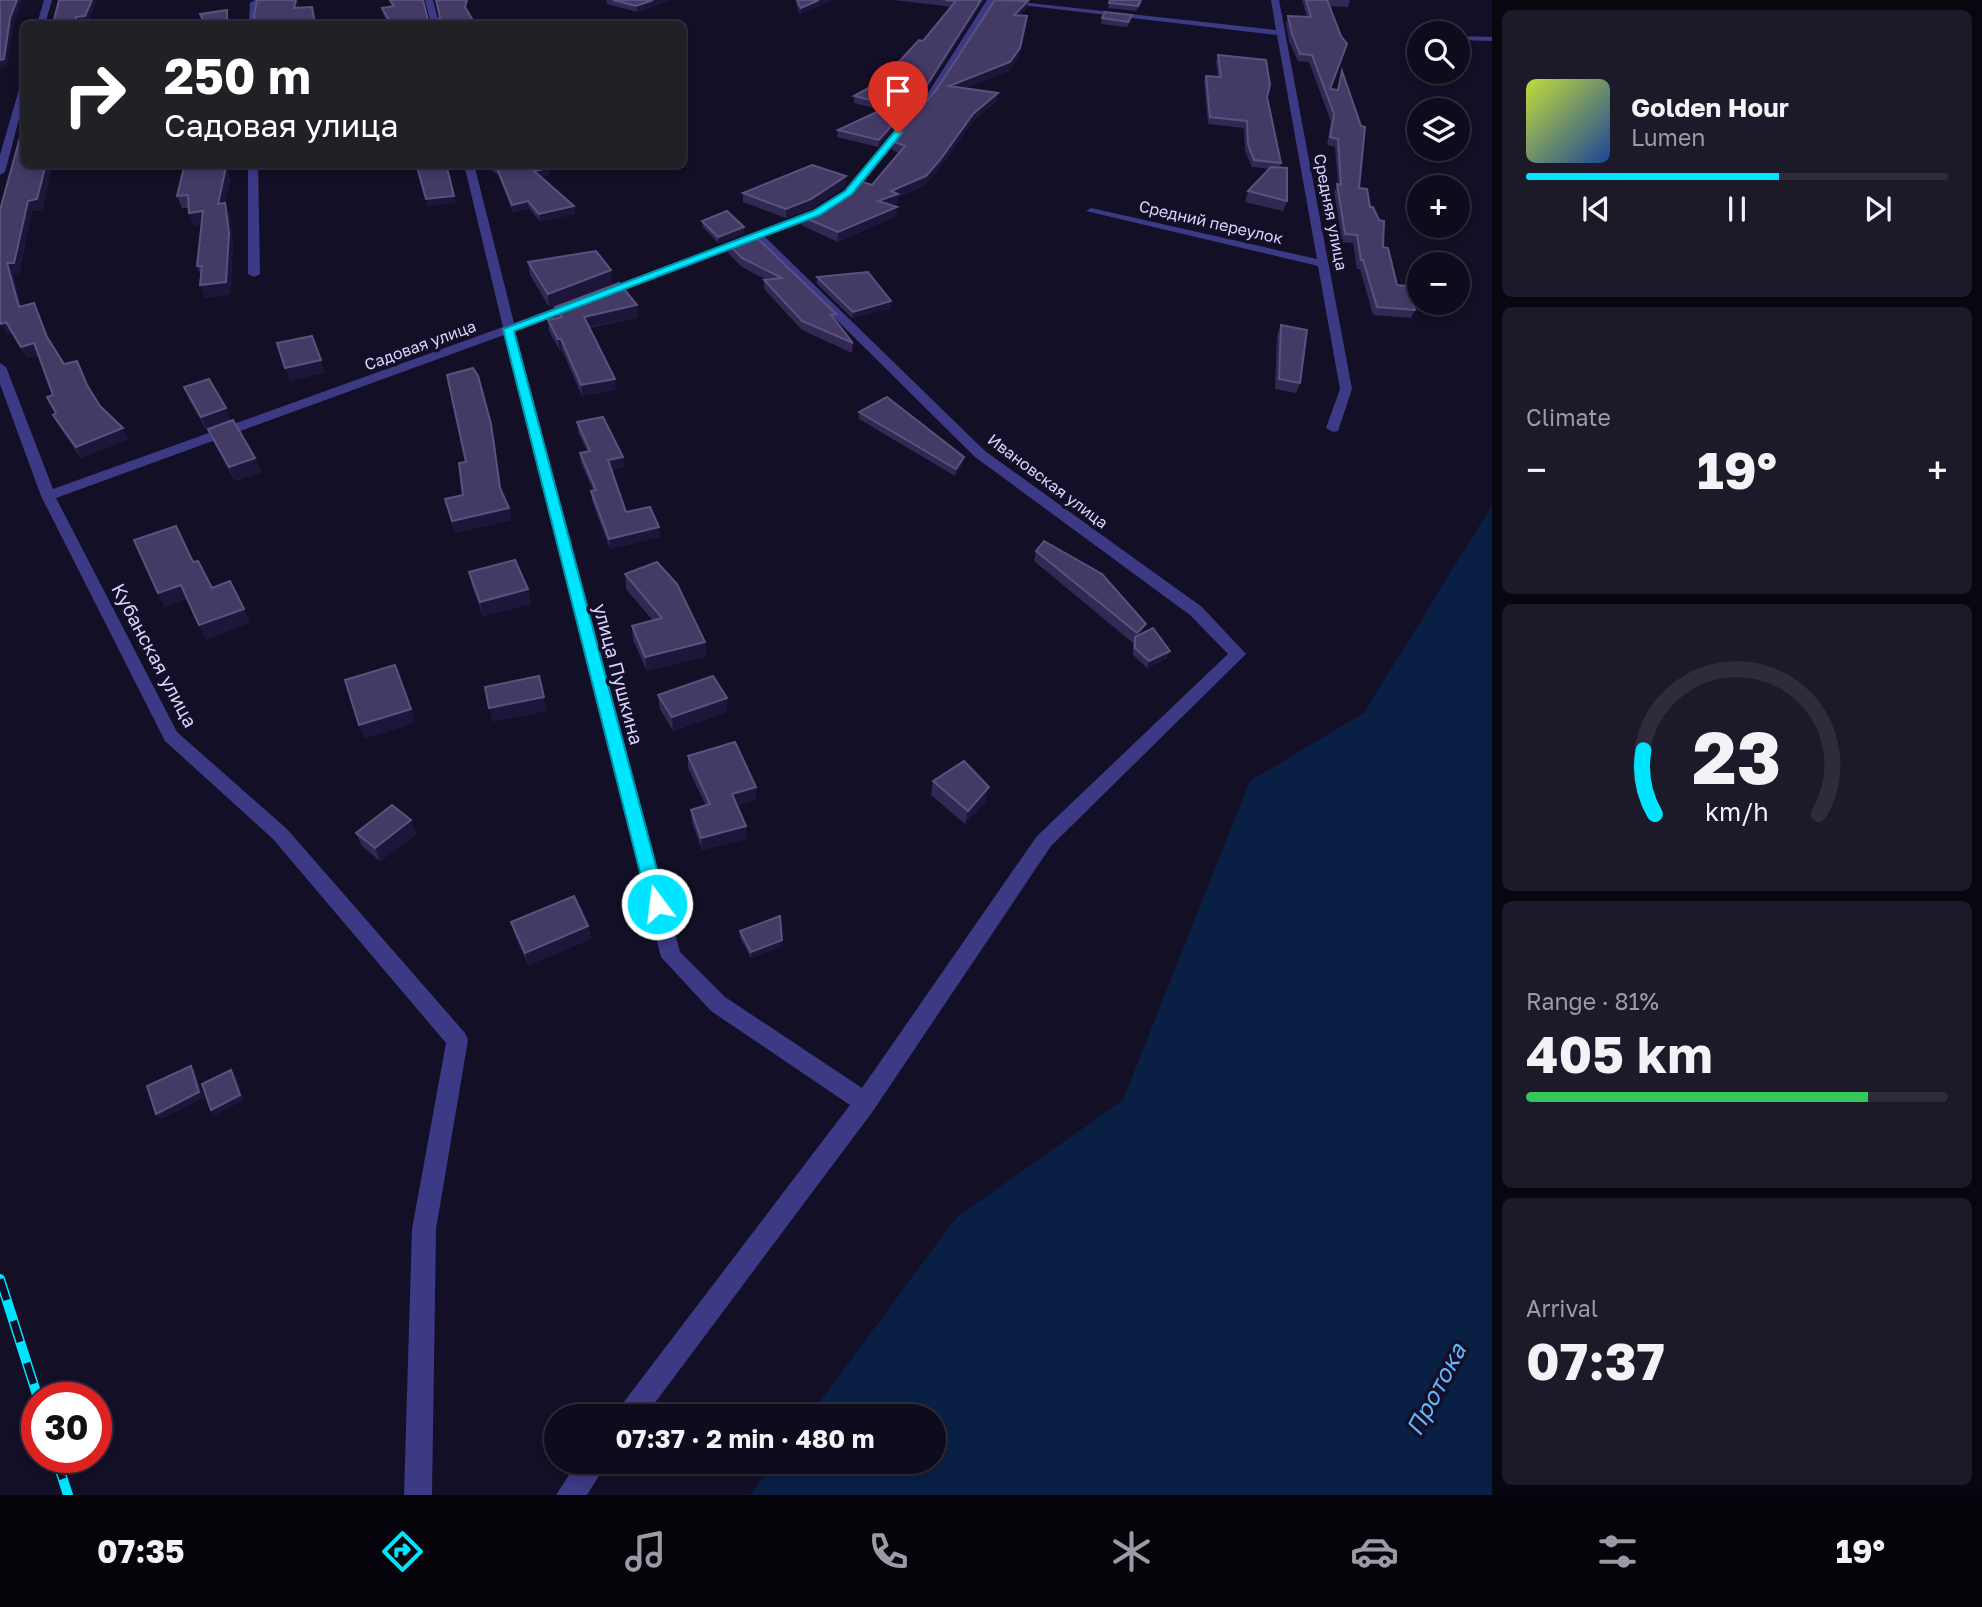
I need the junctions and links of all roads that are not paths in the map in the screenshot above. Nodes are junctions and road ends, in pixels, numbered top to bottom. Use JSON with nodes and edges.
{"nodes":[{"id":1,"x":48,"y":0,"type":"edge"},
{"id":2,"x":263,"y":0,"type":"edge"},
{"id":3,"x":429,"y":0,"type":"edge"},
{"id":4,"x":993,"y":0,"type":"edge"},
{"id":5,"x":1275,"y":0,"type":"edge"},
{"id":6,"x":42,"y":21,"type":"edge"},
{"id":7,"x":253,"y":21,"type":"edge"},
{"id":8,"x":434,"y":21,"type":"edge"},
{"id":9,"x":1281,"y":33,"type":"junction"},
{"id":10,"x":1470,"y":38,"type":"edge"},
{"id":11,"x":1492,"y":39,"type":"edge"},
{"id":12,"x":20,"y":116,"type":"edge"},
{"id":13,"x":253,"y":168,"type":"edge"},
{"id":14,"x":470,"y":168,"type":"edge"},
{"id":15,"x":0,"y":172,"type":"edge"},
{"id":16,"x":1091,"y":211,"type":"dead end"},
{"id":17,"x":757,"y":235,"type":"junction"},
{"id":18,"x":1325,"y":264,"type":"junction"},
{"id":19,"x":254,"y":274,"type":"dead end"},
{"id":20,"x":509,"y":329,"type":"junction"},
{"id":21,"x":0,"y":367,"type":"edge"},
{"id":22,"x":1333,"y":428,"type":"dead end"},
{"id":23,"x":48,"y":496,"type":"junction"},
{"id":24,"x":865,"y":1103,"type":"junction"},
{"id":25,"x":638,"y":1404,"type":"edge"},
{"id":26,"x":585,"y":1474,"type":"edge"},
{"id":27,"x":418,"y":1495,"type":"edge"},
{"id":28,"x":570,"y":1495,"type":"edge"}],
"edges":[{"from":1,"to":6,"type":"street"},
{"from":2,"to":7,"type":"street"},
{"from":3,"to":8,"type":"street"},
{"from":4,"to":9,"type":"street"},
{"from":4,"to":17,"type":"street","name":"Садовая улица"},
{"from":5,"to":9,"type":"street","name":"Средняя улица"},
{"from":9,"to":18,"type":"street","name":"Средняя улица"},
{"from":10,"to":11,"type":"street"},
{"from":12,"to":15,"type":"street"},
{"from":13,"to":19,"type":"street"},
{"from":14,"to":20,"type":"street","name":"улица Пушкина"},
{"from":16,"to":18,"type":"street","name":"Средний переулок"},
{"from":17,"to":20,"type":"street","name":"Садовая улица"},
{"from":17,"to":24,"type":"street","name":"Ивановская улица"},
{"from":18,"to":22,"type":"street","name":"Средняя улица"},
{"from":20,"to":23,"type":"street","name":"Садовая улица"},
{"from":20,"to":24,"type":"street","name":"улица Пушкина"},
{"from":21,"to":23,"type":"street","name":"Кубанская улица"},
{"from":23,"to":27,"type":"street","name":"Кубанская улица"},
{"from":24,"to":25,"type":"street"},
{"from":26,"to":28,"type":"street"}]}
